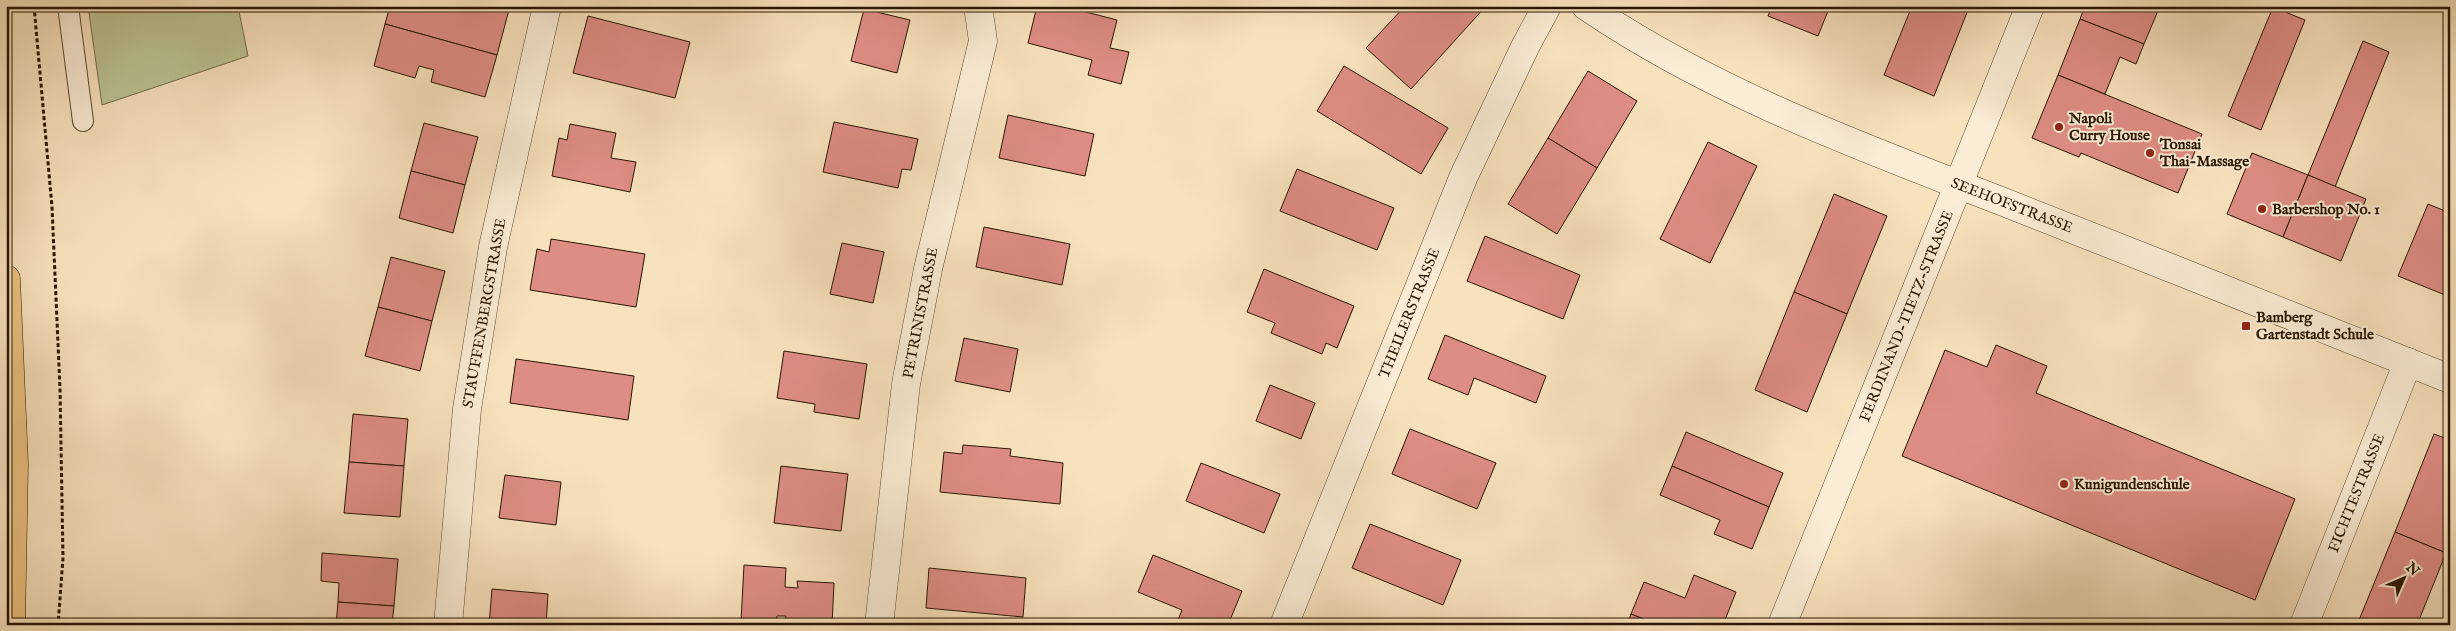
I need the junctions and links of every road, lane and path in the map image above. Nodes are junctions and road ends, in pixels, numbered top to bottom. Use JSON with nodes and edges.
{"nodes":[{"id":1,"x":34,"y":6,"type":"edge"},
{"id":2,"x":68,"y":6,"type":"edge"},
{"id":3,"x":547,"y":6,"type":"edge"},
{"id":4,"x":978,"y":6,"type":"edge"},
{"id":5,"x":1547,"y":6,"type":"edge"},
{"id":6,"x":1586,"y":6,"type":"edge"},
{"id":7,"x":2030,"y":6,"type":"edge"},
{"id":8,"x":84,"y":121,"type":"dead end"},
{"id":9,"x":1958,"y":184,"type":"junction"},
{"id":10,"x":6,"y":279,"type":"edge"},
{"id":11,"x":2408,"y":362,"type":"junction"},
{"id":12,"x":2450,"y":379,"type":"edge"},
{"id":13,"x":11,"y":625,"type":"edge"},
{"id":14,"x":58,"y":625,"type":"edge"},
{"id":15,"x":448,"y":625,"type":"edge"},
{"id":16,"x":879,"y":625,"type":"edge"},
{"id":17,"x":1284,"y":625,"type":"edge"},
{"id":18,"x":1782,"y":625,"type":"edge"},
{"id":19,"x":2304,"y":625,"type":"edge"}],
"edges":[{"from":1,"to":14,"type":"path"},
{"from":2,"to":8,"type":"lane"},
{"from":3,"to":15,"type":"street","name":"STAUFFENBERGSTRASSE"},
{"from":4,"to":16,"type":"street","name":"PETRINISTRASSE"},
{"from":5,"to":17,"type":"street","name":"THEILERSTRASSE"},
{"from":6,"to":9,"type":"street","name":"SEEHOFSTRASSE"},
{"from":7,"to":9,"type":"street","name":"FERDINAND-TIETZ-STRASSE"},
{"from":9,"to":11,"type":"street","name":"SEEHOFSTRASSE"},
{"from":9,"to":18,"type":"street","name":"FERDINAND-TIETZ-STRASSE"},
{"from":10,"to":13,"type":"main road"},
{"from":11,"to":12,"type":"street","name":"SEEHOFSTRASSE"},
{"from":11,"to":19,"type":"street","name":"FICHTESTRASSE"}]}
